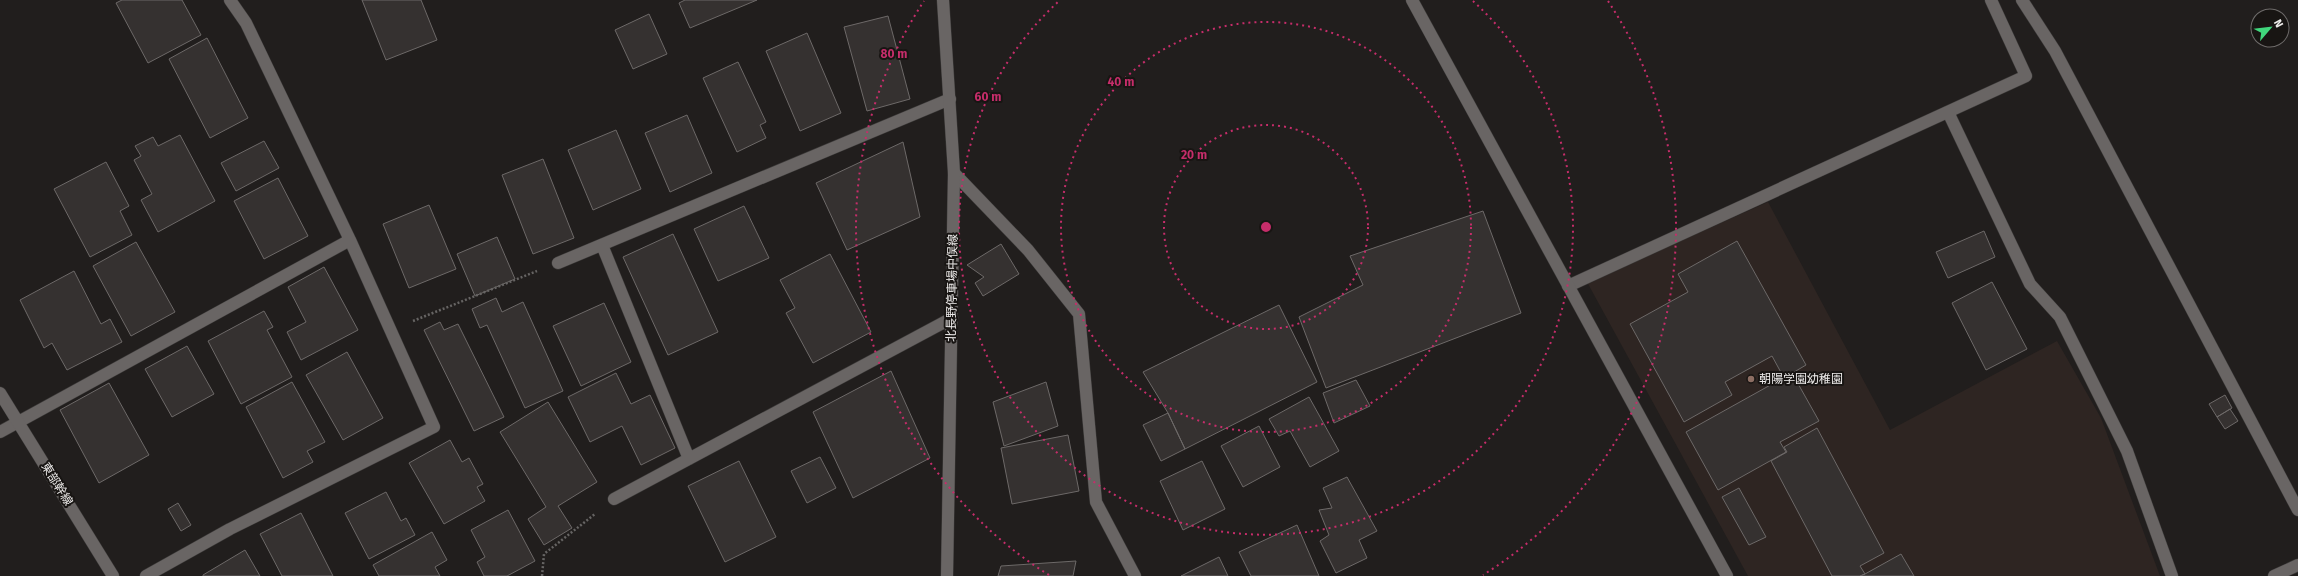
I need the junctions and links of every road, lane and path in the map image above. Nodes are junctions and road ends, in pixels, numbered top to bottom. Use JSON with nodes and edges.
{"nodes":[{"id":1,"x":230,"y":0,"type":"edge"},
{"id":2,"x":943,"y":0,"type":"edge"},
{"id":3,"x":1412,"y":0,"type":"edge"},
{"id":4,"x":1990,"y":0,"type":"edge"},
{"id":5,"x":2022,"y":0,"type":"edge"},
{"id":6,"x":950,"y":99,"type":"junction"},
{"id":7,"x":1948,"y":112,"type":"junction"},
{"id":8,"x":954,"y":173,"type":"junction"},
{"id":9,"x":350,"y":240,"type":"junction"},
{"id":10,"x":602,"y":245,"type":"junction"},
{"id":11,"x":558,"y":263,"type":"joint"},
{"id":12,"x":1568,"y":286,"type":"junction"},
{"id":13,"x":952,"y":318,"type":"junction"},
{"id":14,"x":390,"y":330,"type":"junction"},
{"id":15,"x":0,"y":393,"type":"edge"},
{"id":16,"x":18,"y":422,"type":"junction"},
{"id":17,"x":0,"y":432,"type":"edge"},
{"id":18,"x":689,"y":459,"type":"junction"},
{"id":19,"x":614,"y":499,"type":"joint"},
{"id":20,"x":2298,"y":510,"type":"edge"},
{"id":21,"x":2298,"y":565,"type":"edge"},
{"id":22,"x":113,"y":576,"type":"edge"},
{"id":23,"x":146,"y":576,"type":"edge"},
{"id":24,"x":542,"y":576,"type":"edge"},
{"id":25,"x":947,"y":576,"type":"edge"},
{"id":26,"x":1136,"y":576,"type":"edge"},
{"id":27,"x":1727,"y":576,"type":"edge"},
{"id":28,"x":2172,"y":576,"type":"edge"},
{"id":29,"x":2274,"y":576,"type":"edge"}],
"edges":[{"from":1,"to":9,"type":"street"},
{"from":2,"to":6,"type":"street","name":"北長野停車場中俣線"},
{"from":3,"to":12,"type":"street"},
{"from":4,"to":7,"type":"street"},
{"from":5,"to":20,"type":"street"},
{"from":6,"to":8,"type":"street","name":"北長野停車場中俣線"},
{"from":6,"to":10,"type":"street"},
{"from":7,"to":12,"type":"street"},
{"from":7,"to":28,"type":"street"},
{"from":8,"to":13,"type":"street","name":"北長野停車場中俣線"},
{"from":8,"to":26,"type":"street"},
{"from":9,"to":14,"type":"street"},
{"from":9,"to":16,"type":"street"},
{"from":10,"to":11,"type":"street"},
{"from":10,"to":18,"type":"street"},
{"from":11,"to":14,"type":"path"},
{"from":12,"to":27,"type":"street"},
{"from":13,"to":18,"type":"street"},
{"from":13,"to":25,"type":"street","name":"北長野停車場中俣線"},
{"from":14,"to":23,"type":"street"},
{"from":15,"to":16,"type":"street","name":"東部幹線"},
{"from":16,"to":17,"type":"street"},
{"from":16,"to":22,"type":"street","name":"東部幹線"},
{"from":18,"to":19,"type":"street"},
{"from":19,"to":24,"type":"path"},
{"from":21,"to":29,"type":"street"}]}
